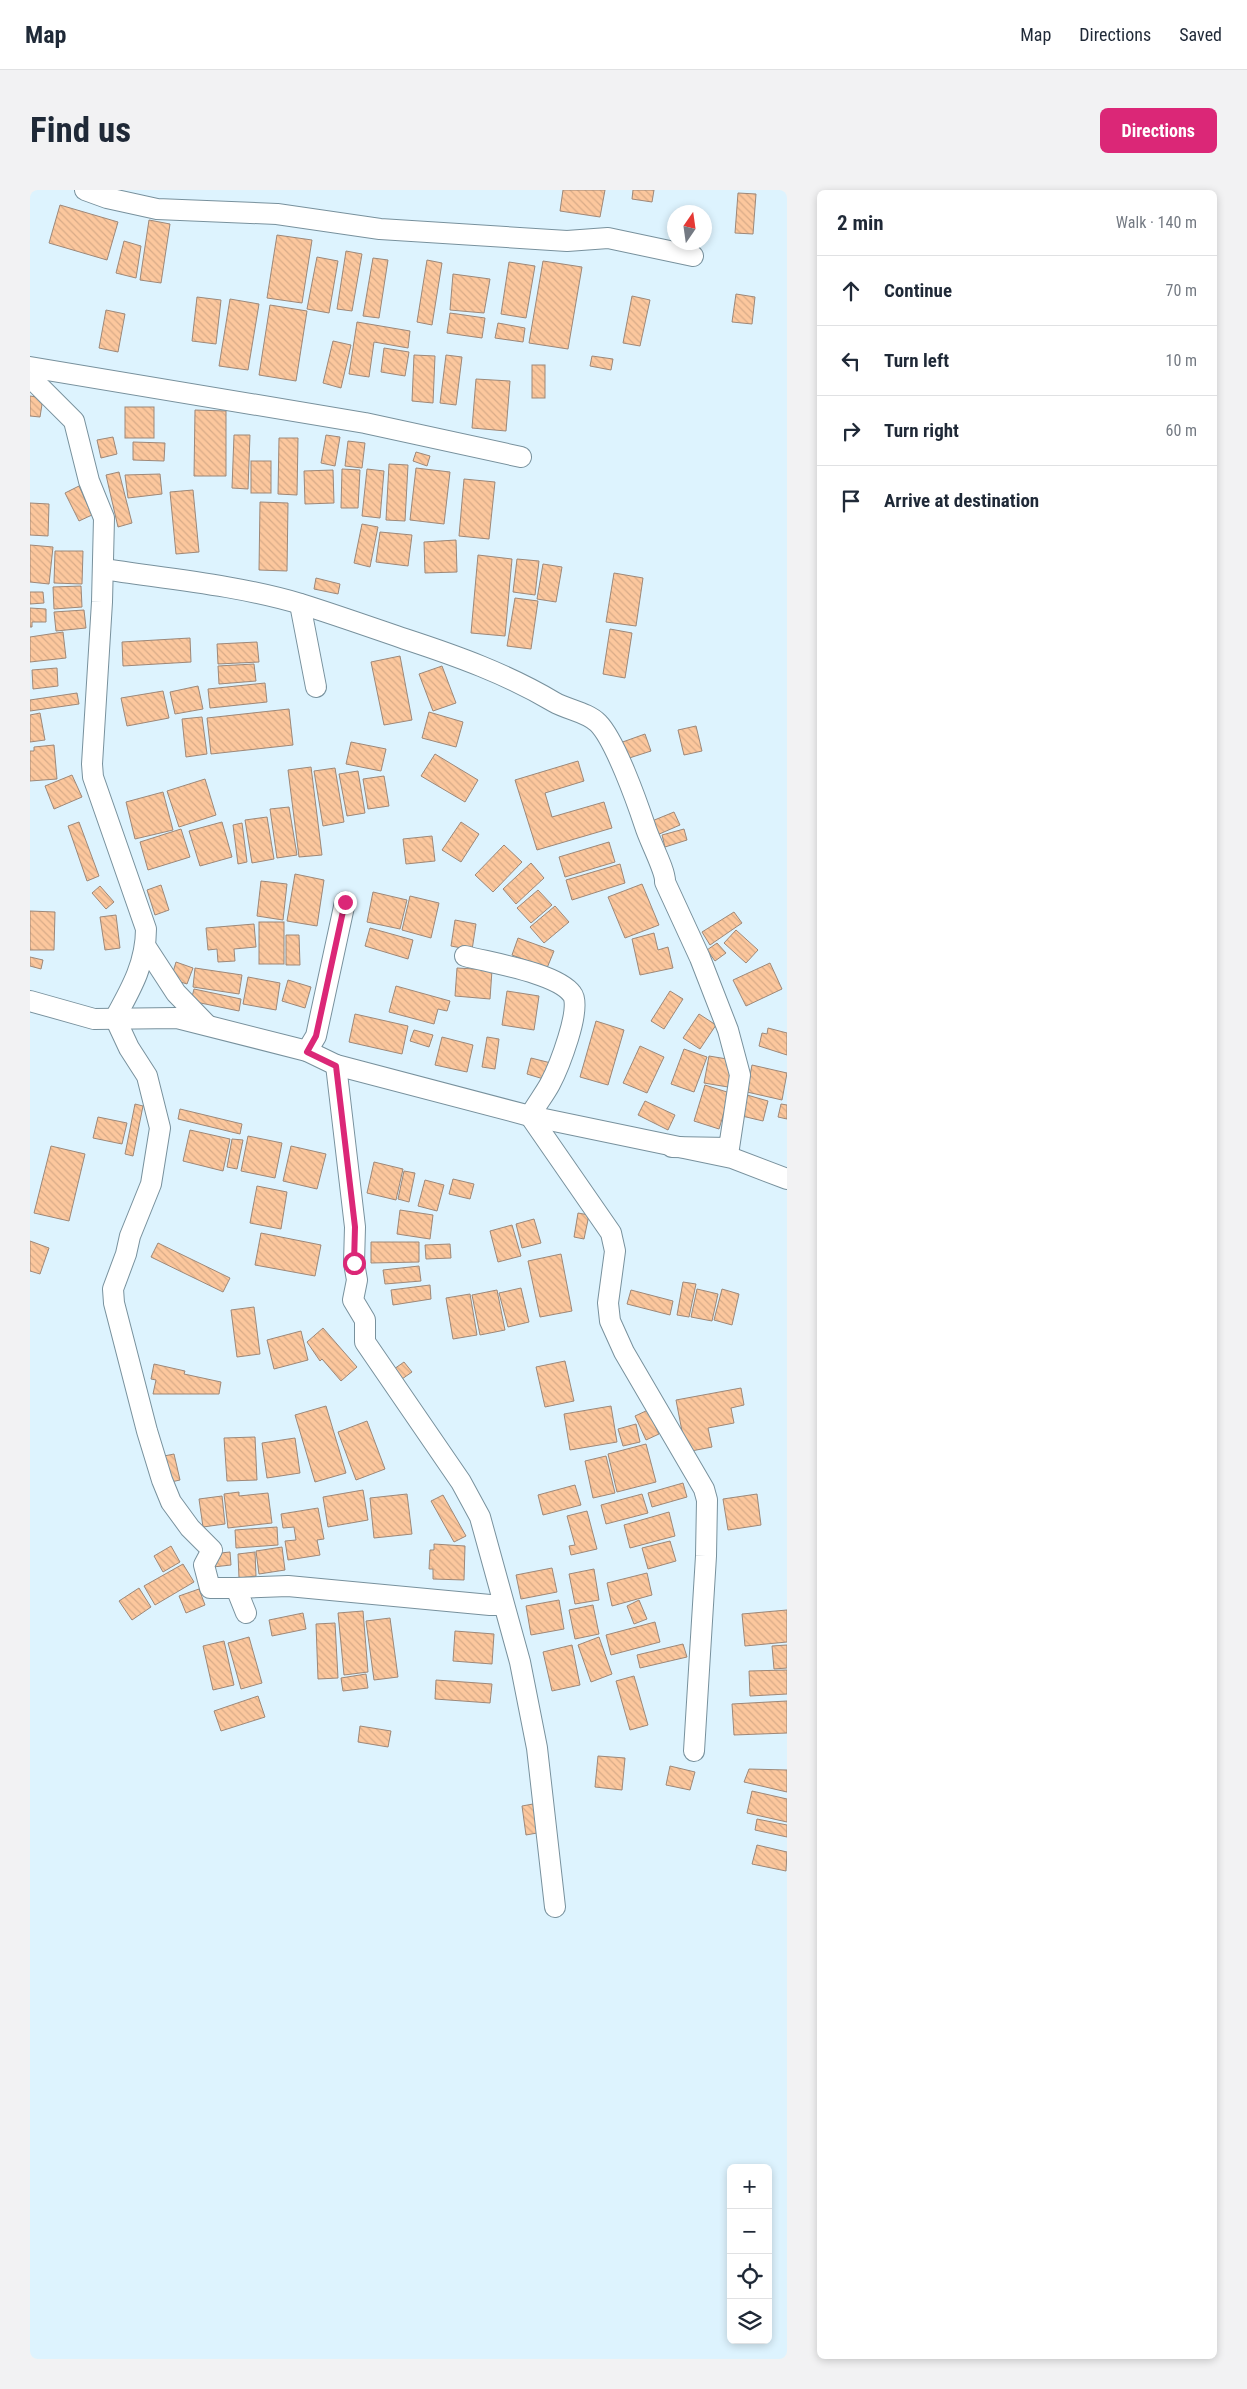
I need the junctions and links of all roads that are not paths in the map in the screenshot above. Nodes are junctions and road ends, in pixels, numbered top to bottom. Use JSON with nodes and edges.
{"nodes":[{"id":1,"x":85,"y":190,"type":"edge"},
{"id":2,"x":692,"y":256,"type":"dead end"},
{"id":3,"x":30,"y":367,"type":"edge"},
{"id":4,"x":30,"y":377,"type":"edge"},
{"id":5,"x":522,"y":457,"type":"dead end"},
{"id":6,"x":104,"y":569,"type":"junction"},
{"id":7,"x":300,"y":604,"type":"junction"},
{"id":8,"x":316,"y":687,"type":"dead end"},
{"id":9,"x":345,"y":902,"type":"dead end"},
{"id":10,"x":146,"y":947,"type":"junction"},
{"id":11,"x":465,"y":956,"type":"dead end"},
{"id":12,"x":30,"y":1000,"type":"edge"},
{"id":13,"x":115,"y":1018,"type":"junction"},
{"id":14,"x":208,"y":1026,"type":"junction"},
{"id":15,"x":307,"y":1052,"type":"junction"},
{"id":16,"x":336,"y":1066,"type":"junction"},
{"id":17,"x":530,"y":1116,"type":"junction"},
{"id":18,"x":672,"y":1147,"type":"junction"},
{"id":19,"x":787,"y":1179,"type":"edge"},
{"id":20,"x":236,"y":1588,"type":"junction"},
{"id":21,"x":503,"y":1605,"type":"junction"},
{"id":22,"x":246,"y":1613,"type":"dead end"},
{"id":23,"x":694,"y":1751,"type":"dead end"},
{"id":24,"x":555,"y":1907,"type":"dead end"}],
"edges":[{"from":1,"to":2,"type":"street"},
{"from":3,"to":5,"type":"street"},
{"from":4,"to":6,"type":"street"},
{"from":6,"to":7,"type":"street"},
{"from":6,"to":10,"type":"street"},
{"from":7,"to":8,"type":"street"},
{"from":7,"to":18,"type":"street"},
{"from":9,"to":15,"type":"street"},
{"from":10,"to":13,"type":"street"},
{"from":10,"to":14,"type":"street"},
{"from":11,"to":17,"type":"street"},
{"from":12,"to":13,"type":"street"},
{"from":13,"to":14,"type":"street"},
{"from":13,"to":20,"type":"street"},
{"from":14,"to":15,"type":"street"},
{"from":15,"to":16,"type":"street"},
{"from":16,"to":17,"type":"street"},
{"from":16,"to":21,"type":"street"},
{"from":17,"to":18,"type":"street"},
{"from":17,"to":23,"type":"street"},
{"from":18,"to":19,"type":"street"},
{"from":20,"to":21,"type":"street"},
{"from":20,"to":22,"type":"street"},
{"from":21,"to":24,"type":"street"}]}
